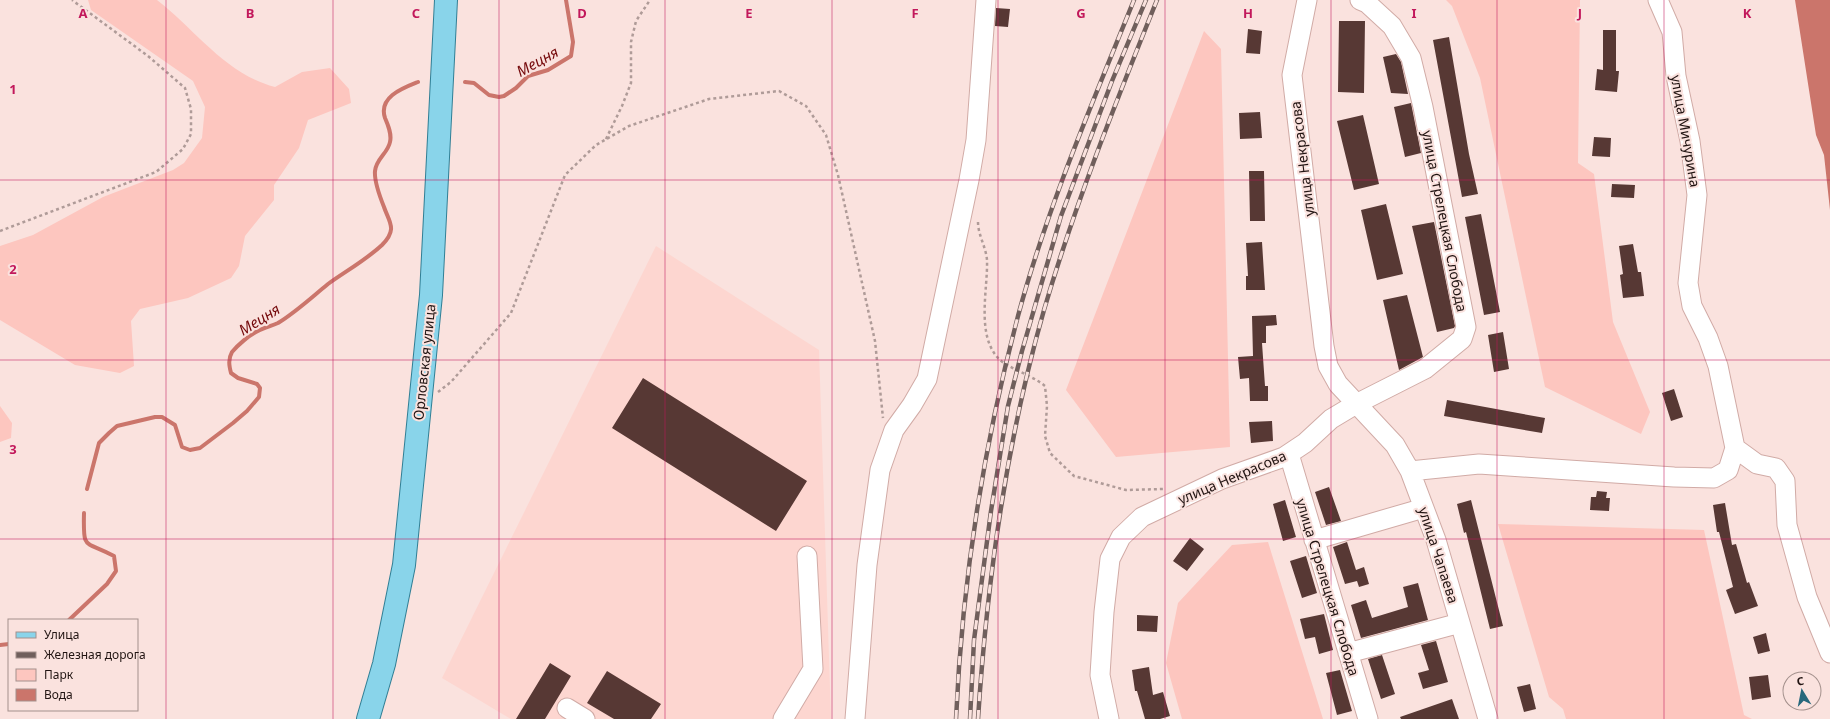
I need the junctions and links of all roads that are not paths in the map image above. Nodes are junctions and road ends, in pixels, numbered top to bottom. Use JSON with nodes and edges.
{"nodes":[{"id":1,"x":446,"y":0,"type":"edge"},
{"id":2,"x":986,"y":0,"type":"edge"},
{"id":3,"x":1307,"y":0,"type":"edge"},
{"id":4,"x":1360,"y":0,"type":"edge"},
{"id":5,"x":1658,"y":0,"type":"edge"},
{"id":6,"x":1358,"y":405,"type":"junction"},
{"id":7,"x":1735,"y":448,"type":"junction"},
{"id":8,"x":1289,"y":454,"type":"junction"},
{"id":9,"x":1410,"y":471,"type":"junction"},
{"id":10,"x":1424,"y":508,"type":"junction"},
{"id":11,"x":1314,"y":540,"type":"junction"},
{"id":12,"x":807,"y":556,"type":"dead end"},
{"id":13,"x":1460,"y":623,"type":"junction"},
{"id":14,"x":1348,"y":652,"type":"junction"},
{"id":15,"x":1830,"y":653,"type":"edge"},
{"id":16,"x":566,"y":708,"type":"dead end"},
{"id":17,"x":368,"y":719,"type":"edge"},
{"id":18,"x":585,"y":719,"type":"edge"},
{"id":19,"x":783,"y":719,"type":"edge"},
{"id":20,"x":855,"y":719,"type":"edge"},
{"id":21,"x":1109,"y":719,"type":"edge"},
{"id":22,"x":1368,"y":719,"type":"edge"},
{"id":23,"x":1488,"y":719,"type":"edge"}],
"edges":[{"from":1,"to":17,"type":"main road","name":"Орловская улица"},
{"from":2,"to":20,"type":"street"},
{"from":3,"to":6,"type":"street","name":"улица Некрасова"},
{"from":4,"to":6,"type":"street","name":"улица Стрелецкая Слобода"},
{"from":5,"to":7,"type":"street","name":"улица Мичурина"},
{"from":6,"to":8,"type":"street","name":"улица Некрасова"},
{"from":6,"to":9,"type":"street","name":"улица Чапаева"},
{"from":7,"to":9,"type":"street"},
{"from":7,"to":15,"type":"street"},
{"from":8,"to":11,"type":"street","name":"улица Стрелецкая Слобода"},
{"from":8,"to":21,"type":"street","name":"улица Некрасова"},
{"from":9,"to":10,"type":"street","name":"улица Чапаева"},
{"from":10,"to":11,"type":"street"},
{"from":10,"to":13,"type":"street","name":"улица Чапаева"},
{"from":11,"to":14,"type":"street","name":"улица Стрелецкая Слобода"},
{"from":12,"to":19,"type":"street"},
{"from":13,"to":14,"type":"street"},
{"from":13,"to":23,"type":"street","name":"улица Чапаева"},
{"from":14,"to":22,"type":"street","name":"улица Стрелецкая Слобода"},
{"from":16,"to":18,"type":"street"}]}
